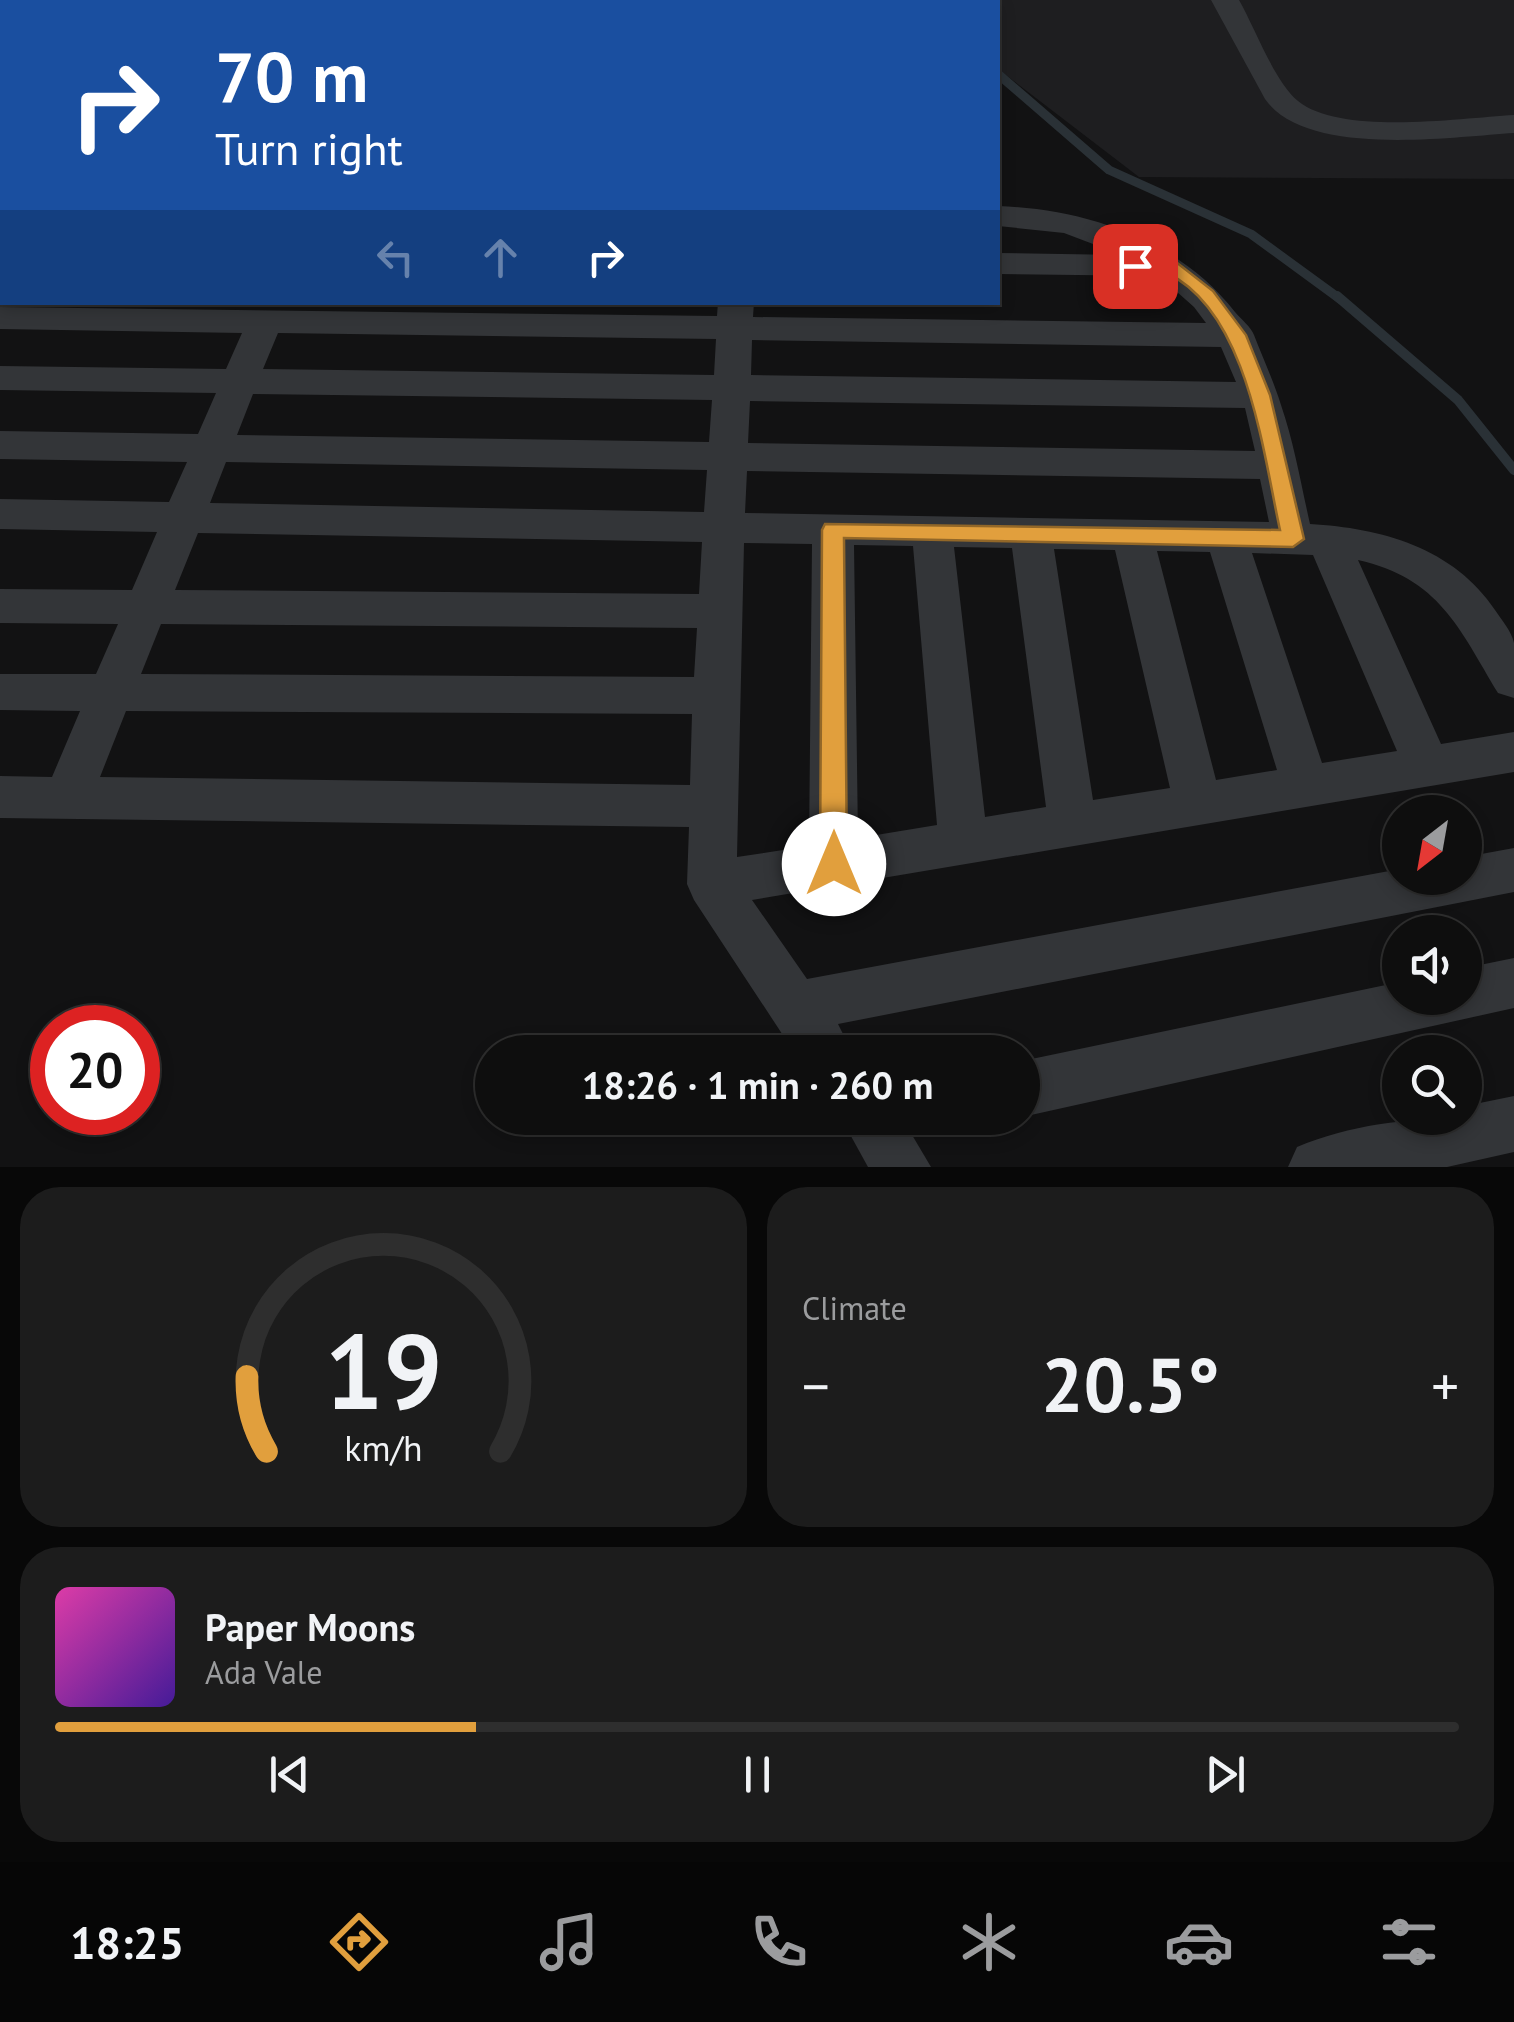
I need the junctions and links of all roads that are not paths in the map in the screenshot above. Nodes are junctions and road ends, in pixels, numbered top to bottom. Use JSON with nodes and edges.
{"nodes":[{"id":1,"x":1225,"y":0,"type":"edge"},
{"id":2,"x":1514,"y":124,"type":"edge"},
{"id":3,"x":1001,"y":211,"type":"edge"},
{"id":4,"x":1000,"y":264,"type":"edge"},
{"id":5,"x":1170,"y":266,"type":"junction"},
{"id":6,"x":735,"y":315,"type":"edge"},
{"id":7,"x":0,"y":318,"type":"edge"},
{"id":8,"x":265,"y":320,"type":"junction"},
{"id":9,"x":1236,"y":335,"type":"junction"},
{"id":10,"x":0,"y":378,"type":"edge"},
{"id":11,"x":240,"y":380,"type":"junction"},
{"id":12,"x":731,"y":388,"type":"junction"},
{"id":13,"x":1260,"y":395,"type":"junction"},
{"id":14,"x":0,"y":445,"type":"edge"},
{"id":15,"x":211,"y":450,"type":"junction"},
{"id":16,"x":727,"y":458,"type":"junction"},
{"id":17,"x":1276,"y":465,"type":"junction"},
{"id":18,"x":0,"y":514,"type":"edge"},
{"id":19,"x":183,"y":518,"type":"junction"},
{"id":20,"x":723,"y":527,"type":"junction"},
{"id":21,"x":833,"y":530,"type":"junction"},
{"id":22,"x":932,"y":532,"type":"junction"},
{"id":23,"x":1031,"y":533,"type":"junction"},
{"id":24,"x":1132,"y":536,"type":"junction"},
{"id":25,"x":1226,"y":538,"type":"junction"},
{"id":26,"x":1311,"y":541,"type":"junction"},
{"id":27,"x":0,"y":606,"type":"edge"},
{"id":28,"x":146,"y":608,"type":"junction"},
{"id":29,"x":719,"y":611,"type":"junction"},
{"id":30,"x":1514,"y":680,"type":"edge"},
{"id":31,"x":0,"y":692,"type":"edge"},
{"id":32,"x":109,"y":696,"type":"junction"},
{"id":33,"x":715,"y":696,"type":"junction"},
{"id":34,"x":1514,"y":752,"type":"edge"},
{"id":35,"x":1428,"y":766,"type":"junction"},
{"id":36,"x":1306,"y":786,"type":"junction"},
{"id":37,"x":0,"y":797,"type":"edge"},
{"id":38,"x":67,"y":798,"type":"junction"},
{"id":39,"x":1198,"y":804,"type":"junction"},
{"id":40,"x":713,"y":806,"type":"junction"},
{"id":41,"x":1072,"y":825,"type":"junction"},
{"id":42,"x":963,"y":842,"type":"junction"},
{"id":43,"x":834,"y":864,"type":"junction"},
{"id":44,"x":1514,"y":870,"type":"edge"},
{"id":45,"x":712,"y":884,"type":"junction"},
{"id":46,"x":1514,"y":983,"type":"edge"},
{"id":47,"x":1482,"y":990,"type":"edge"},
{"id":48,"x":795,"y":1007,"type":"junction"},
{"id":49,"x":1382,"y":1012,"type":"edge"},
{"id":50,"x":814,"y":1035,"type":"edge"},
{"id":51,"x":1040,"y":1085,"type":"edge"},
{"id":52,"x":1514,"y":1124,"type":"edge"},
{"id":53,"x":885,"y":1135,"type":"edge"},
{"id":54,"x":902,"y":1167,"type":"edge"},
{"id":55,"x":1317,"y":1167,"type":"edge"}],
"edges":[{"from":1,"to":2,"type":"street"},
{"from":3,"to":5,"type":"street"},
{"from":4,"to":5,"type":"street"},
{"from":5,"to":9,"type":"street"},
{"from":6,"to":8,"type":"street"},
{"from":6,"to":9,"type":"street"},
{"from":6,"to":12,"type":"street"},
{"from":7,"to":8,"type":"street"},
{"from":8,"to":11,"type":"street"},
{"from":9,"to":13,"type":"street"},
{"from":10,"to":11,"type":"street"},
{"from":11,"to":12,"type":"street"},
{"from":11,"to":15,"type":"street"},
{"from":12,"to":13,"type":"street"},
{"from":12,"to":16,"type":"street"},
{"from":13,"to":17,"type":"street"},
{"from":14,"to":15,"type":"street"},
{"from":15,"to":16,"type":"street"},
{"from":15,"to":19,"type":"street"},
{"from":16,"to":17,"type":"street"},
{"from":16,"to":20,"type":"street"},
{"from":17,"to":26,"type":"street"},
{"from":18,"to":19,"type":"street"},
{"from":19,"to":20,"type":"street"},
{"from":19,"to":28,"type":"street"},
{"from":20,"to":21,"type":"street"},
{"from":20,"to":29,"type":"street"},
{"from":21,"to":22,"type":"street"},
{"from":21,"to":43,"type":"street"},
{"from":22,"to":23,"type":"street"},
{"from":22,"to":42,"type":"street"},
{"from":23,"to":24,"type":"street"},
{"from":23,"to":41,"type":"street"},
{"from":24,"to":25,"type":"street"},
{"from":24,"to":39,"type":"street"},
{"from":25,"to":26,"type":"street"},
{"from":25,"to":36,"type":"street"},
{"from":26,"to":30,"type":"street"},
{"from":26,"to":35,"type":"street"},
{"from":27,"to":28,"type":"street"},
{"from":28,"to":29,"type":"street"},
{"from":28,"to":32,"type":"street"},
{"from":29,"to":33,"type":"street"},
{"from":31,"to":32,"type":"street"},
{"from":32,"to":33,"type":"street"},
{"from":32,"to":38,"type":"street"},
{"from":33,"to":40,"type":"street"},
{"from":34,"to":35,"type":"street"},
{"from":35,"to":36,"type":"street"},
{"from":36,"to":39,"type":"street"},
{"from":37,"to":38,"type":"street"},
{"from":38,"to":40,"type":"street"},
{"from":39,"to":41,"type":"street"},
{"from":40,"to":45,"type":"street"},
{"from":41,"to":42,"type":"street"},
{"from":42,"to":43,"type":"street"},
{"from":43,"to":45,"type":"street"},
{"from":44,"to":48,"type":"street"},
{"from":45,"to":48,"type":"street"},
{"from":46,"to":47,"type":"street"},
{"from":48,"to":50,"type":"street"},
{"from":49,"to":51,"type":"street"},
{"from":52,"to":55,"type":"street"},
{"from":53,"to":54,"type":"street"}]}
